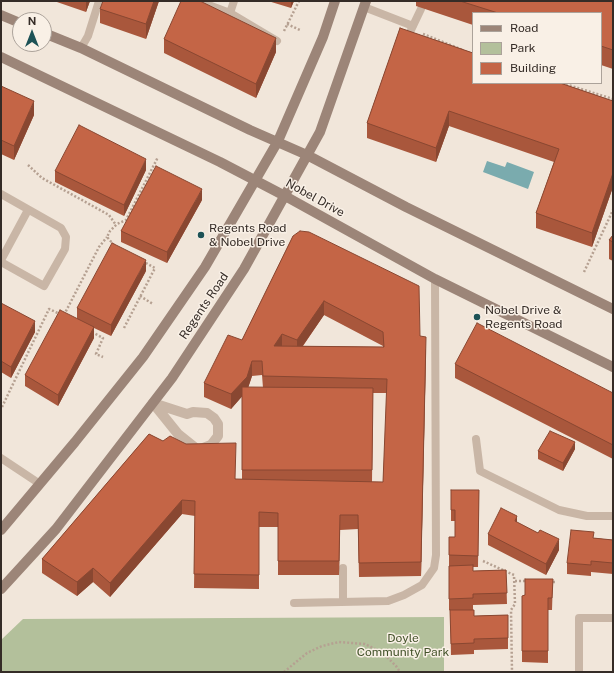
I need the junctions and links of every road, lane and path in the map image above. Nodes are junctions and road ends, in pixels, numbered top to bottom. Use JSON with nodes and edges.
{"nodes":[{"id":1,"x":99,"y":1,"type":"edge"},
{"id":2,"x":198,"y":1,"type":"edge"},
{"id":3,"x":234,"y":1,"type":"edge"},
{"id":4,"x":299,"y":1,"type":"edge"},
{"id":5,"x":334,"y":1,"type":"edge"},
{"id":6,"x":365,"y":4,"type":"edge"},
{"id":7,"x":421,"y":9,"type":"dead end"},
{"id":8,"x":230,"y":14,"type":"junction"},
{"id":9,"x":1,"y":15,"type":"edge"},
{"id":10,"x":12,"y":20,"type":"edge"},
{"id":11,"x":287,"y":24,"type":"junction"},
{"id":12,"x":416,"y":29,"type":"junction"},
{"id":13,"x":300,"y":30,"type":"dead end"},
{"id":14,"x":52,"y":36,"type":"edge"},
{"id":15,"x":408,"y":36,"type":"edge"},
{"id":16,"x":280,"y":37,"type":"joint"},
{"id":17,"x":82,"y":48,"type":"junction"},
{"id":18,"x":466,"y":51,"type":"edge"},
{"id":19,"x":1,"y":57,"type":"edge"},
{"id":20,"x":565,"y":84,"type":"edge"},
{"id":21,"x":613,"y":99,"type":"edge"},
{"id":22,"x":278,"y":141,"type":"junction"},
{"id":23,"x":307,"y":155,"type":"junction"},
{"id":24,"x":158,"y":157,"type":"dead end"},
{"id":25,"x":28,"y":165,"type":"dead end"},
{"id":26,"x":256,"y":181,"type":"junction"},
{"id":27,"x":1,"y":194,"type":"edge"},
{"id":28,"x":285,"y":196,"type":"junction"},
{"id":29,"x":28,"y":210,"type":"junction"},
{"id":30,"x":613,"y":210,"type":"edge"},
{"id":31,"x":116,"y":225,"type":"junction"},
{"id":32,"x":107,"y":237,"type":"junction"},
{"id":33,"x":116,"y":247,"type":"edge"},
{"id":34,"x":1,"y":261,"type":"edge"},
{"id":35,"x":142,"y":261,"type":"edge"},
{"id":36,"x":584,"y":272,"type":"dead end"},
{"id":37,"x":436,"y":279,"type":"junction"},
{"id":38,"x":140,"y":296,"type":"junction"},
{"id":39,"x":154,"y":304,"type":"dead end"},
{"id":40,"x":613,"y":309,"type":"edge"},
{"id":41,"x":124,"y":328,"type":"dead end"},
{"id":42,"x":90,"y":331,"type":"edge"},
{"id":43,"x":103,"y":357,"type":"dead end"},
{"id":44,"x":613,"y":368,"type":"edge"},
{"id":45,"x":153,"y":403,"type":"junction"},
{"id":46,"x":2,"y":407,"type":"dead end"},
{"id":47,"x":476,"y":439,"type":"dead end"},
{"id":48,"x":1,"y":458,"type":"edge"},
{"id":49,"x":40,"y":484,"type":"junction"},
{"id":50,"x":613,"y":516,"type":"edge"},
{"id":51,"x":1,"y":530,"type":"edge"},
{"id":52,"x":483,"y":561,"type":"dead end"},
{"id":53,"x":343,"y":568,"type":"dead end"},
{"id":54,"x":515,"y":581,"type":"junction"},
{"id":55,"x":529,"y":581,"type":"edge"},
{"id":56,"x":543,"y":582,"type":"edge"},
{"id":57,"x":557,"y":582,"type":"dead end"},
{"id":58,"x":1,"y":589,"type":"edge"},
{"id":59,"x":343,"y":602,"type":"junction"},
{"id":60,"x":294,"y":603,"type":"dead end"},
{"id":61,"x":613,"y":618,"type":"edge"},
{"id":62,"x":284,"y":672,"type":"edge"},
{"id":63,"x":400,"y":672,"type":"edge"},
{"id":64,"x":512,"y":672,"type":"edge"},
{"id":65,"x":579,"y":672,"type":"edge"}],
"edges":[{"from":1,"to":17,"type":"lane"},
{"from":2,"to":8,"type":"lane"},
{"from":3,"to":8,"type":"lane"},
{"from":4,"to":11,"type":"path"},
{"from":5,"to":22,"type":"main road","name":"Regents Road"},
{"from":6,"to":12,"type":"lane"},
{"from":6,"to":23,"type":"main road","name":"Regents Road"},
{"from":7,"to":12,"type":"lane"},
{"from":8,"to":16,"type":"lane"},
{"from":9,"to":10,"type":"main road"},
{"from":11,"to":13,"type":"path"},
{"from":11,"to":16,"type":"path"},
{"from":12,"to":15,"type":"lane"},
{"from":12,"to":18,"type":"path"},
{"from":14,"to":17,"type":"main road"},
{"from":17,"to":22,"type":"main road"},
{"from":19,"to":26,"type":"main road","name":"Nobel Drive"},
{"from":20,"to":21,"type":"path"},
{"from":22,"to":23,"type":"main road"},
{"from":22,"to":26,"type":"main road","name":"Regents Road"},
{"from":23,"to":28,"type":"main road","name":"Regents Road"},
{"from":23,"to":40,"type":"main road"},
{"from":24,"to":31,"type":"path"},
{"from":25,"to":31,"type":"path"},
{"from":26,"to":28,"type":"main road","name":"Nobel Drive"},
{"from":26,"to":49,"type":"main road","name":"Regents Road"},
{"from":27,"to":29,"type":"lane"},
{"from":28,"to":37,"type":"main road","name":"Nobel Drive"},
{"from":28,"to":45,"type":"main road","name":"Regents Road"},
{"from":29,"to":34,"type":"lane"},
{"from":29,"to":34,"type":"lane"},
{"from":30,"to":36,"type":"path"},
{"from":31,"to":32,"type":"path"},
{"from":32,"to":33,"type":"path"},
{"from":32,"to":46,"type":"path"},
{"from":35,"to":38,"type":"path"},
{"from":37,"to":44,"type":"main road","name":"Nobel Drive"},
{"from":37,"to":59,"type":"lane"},
{"from":38,"to":39,"type":"path"},
{"from":38,"to":41,"type":"path"},
{"from":42,"to":43,"type":"path"},
{"from":45,"to":45,"type":"street"},
{"from":45,"to":58,"type":"main road","name":"Regents Road"},
{"from":47,"to":50,"type":"lane"},
{"from":48,"to":49,"type":"lane"},
{"from":49,"to":51,"type":"main road","name":"Regents Road"},
{"from":52,"to":54,"type":"path"},
{"from":53,"to":59,"type":"lane"},
{"from":54,"to":55,"type":"path"},
{"from":54,"to":64,"type":"path"},
{"from":56,"to":57,"type":"path"},
{"from":59,"to":60,"type":"lane"},
{"from":61,"to":65,"type":"lane"},
{"from":62,"to":63,"type":"path"}]}
